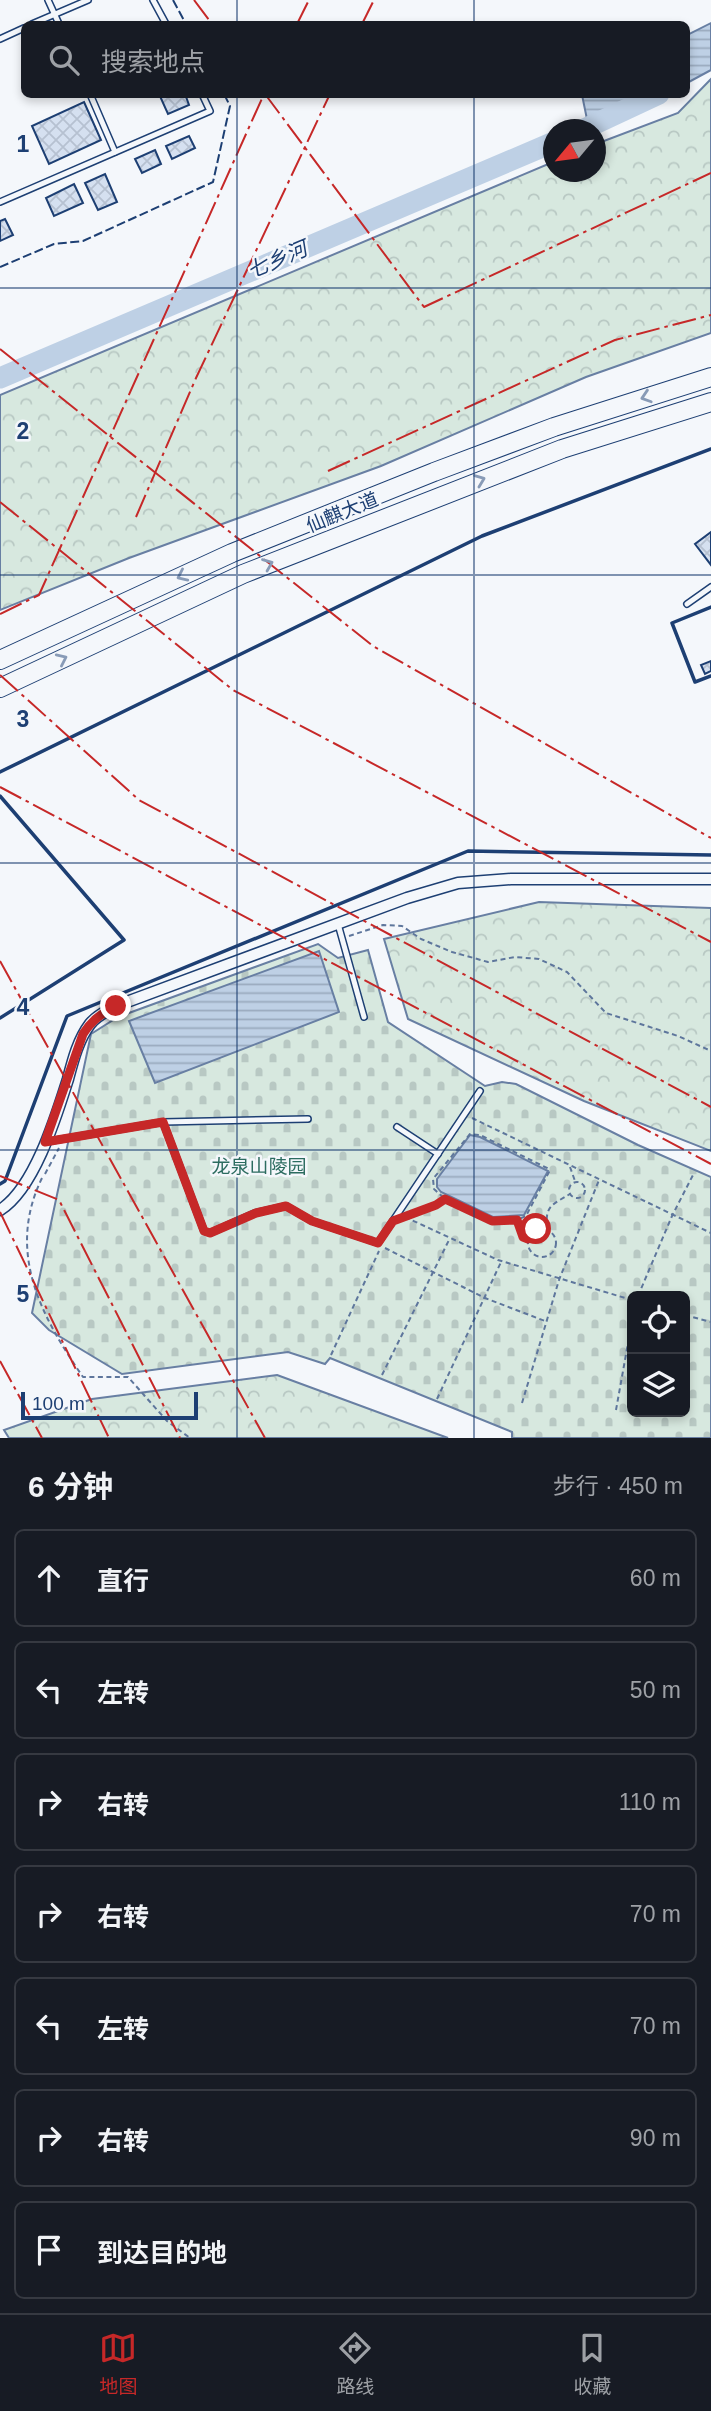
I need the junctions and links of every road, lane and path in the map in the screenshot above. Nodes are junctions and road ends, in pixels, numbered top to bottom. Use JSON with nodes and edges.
{"nodes":[{"id":1,"x":48,"y":0,"type":"edge"},
{"id":2,"x":88,"y":0,"type":"edge"},
{"id":3,"x":153,"y":0,"type":"edge"},
{"id":4,"x":55,"y":15,"type":"junction"},
{"id":5,"x":40,"y":21,"type":"edge"},
{"id":6,"x":58,"y":21,"type":"edge"},
{"id":7,"x":164,"y":21,"type":"edge"},
{"id":8,"x":21,"y":29,"type":"edge"},
{"id":9,"x":0,"y":39,"type":"edge"},
{"id":10,"x":92,"y":98,"type":"edge"},
{"id":11,"x":204,"y":98,"type":"edge"},
{"id":12,"x":115,"y":152,"type":"junction"},
{"id":13,"x":0,"y":202,"type":"edge"},
{"id":14,"x":711,"y":377,"type":"edge"},
{"id":15,"x":711,"y":402,"type":"edge"},
{"id":16,"x":711,"y":587,"type":"edge"},
{"id":17,"x":687,"y":604,"type":"dead end"},
{"id":18,"x":0,"y":660,"type":"edge"},
{"id":19,"x":0,"y":688,"type":"edge"},
{"id":20,"x":711,"y":879,"type":"edge"},
{"id":21,"x":338,"y":925,"type":"junction"},
{"id":22,"x":342,"y":939,"type":"junction"},
{"id":23,"x":364,"y":1017,"type":"dead end"},
{"id":24,"x":711,"y":1051,"type":"edge"},
{"id":25,"x":480,"y":1091,"type":"dead end"},
{"id":26,"x":464,"y":1115,"type":"junction"},
{"id":27,"x":309,"y":1119,"type":"dead end"},
{"id":28,"x":163,"y":1122,"type":"junction"},
{"id":29,"x":397,"y":1127,"type":"dead end"},
{"id":30,"x":63,"y":1141,"type":"junction"},
{"id":31,"x":45,"y":1142,"type":"junction"},
{"id":32,"x":438,"y":1154,"type":"junction"},
{"id":33,"x":570,"y":1166,"type":"junction"},
{"id":34,"x":694,"y":1173,"type":"dead end"},
{"id":35,"x":599,"y":1180,"type":"junction"},
{"id":36,"x":576,"y":1182,"type":"junction"},
{"id":37,"x":570,"y":1194,"type":"junction"},
{"id":38,"x":445,"y":1199,"type":"junction"},
{"id":39,"x":0,"y":1210,"type":"edge"},
{"id":40,"x":672,"y":1216,"type":"junction"},
{"id":41,"x":517,"y":1220,"type":"junction"},
{"id":42,"x":548,"y":1229,"type":"junction"},
{"id":43,"x":711,"y":1233,"type":"edge"},
{"id":44,"x":450,"y":1237,"type":"junction"},
{"id":45,"x":528,"y":1239,"type":"junction"},
{"id":46,"x":502,"y":1261,"type":"junction"},
{"id":47,"x":433,"y":1272,"type":"junction"},
{"id":48,"x":559,"y":1280,"type":"junction"},
{"id":49,"x":640,"y":1291,"type":"edge"},
{"id":50,"x":485,"y":1298,"type":"junction"},
{"id":51,"x":627,"y":1299,"type":"edge"},
{"id":52,"x":690,"y":1316,"type":"edge"},
{"id":53,"x":547,"y":1322,"type":"junction"},
{"id":54,"x":711,"y":1322,"type":"edge"},
{"id":55,"x":627,"y":1349,"type":"edge"},
{"id":56,"x":331,"y":1354,"type":"dead end"},
{"id":57,"x":382,"y":1375,"type":"dead end"},
{"id":58,"x":437,"y":1398,"type":"dead end"},
{"id":59,"x":522,"y":1404,"type":"dead end"},
{"id":60,"x":616,"y":1410,"type":"dead end"},
{"id":61,"x":190,"y":1438,"type":"edge"}],
"edges":[{"from":1,"to":4,"type":"lane"},
{"from":2,"to":4,"type":"lane"},
{"from":3,"to":7,"type":"lane"},
{"from":4,"to":5,"type":"lane"},
{"from":4,"to":6,"type":"lane"},
{"from":8,"to":9,"type":"lane"},
{"from":10,"to":12,"type":"lane"},
{"from":11,"to":12,"type":"lane"},
{"from":12,"to":13,"type":"lane"},
{"from":14,"to":18,"type":"main road","name":"仙麒大道","one_way":true},
{"from":19,"to":15,"type":"main road","name":"仙麒大道","one_way":true},
{"from":16,"to":17,"type":"lane"},
{"from":20,"to":21,"type":"street"},
{"from":21,"to":22,"type":"lane"},
{"from":21,"to":31,"type":"street"},
{"from":22,"to":23,"type":"lane"},
{"from":22,"to":24,"type":"path"},
{"from":25,"to":26,"type":"lane"},
{"from":26,"to":32,"type":"lane"},
{"from":26,"to":33,"type":"path"},
{"from":27,"to":28,"type":"lane"},
{"from":28,"to":30,"type":"lane"},
{"from":28,"to":32,"type":"lane"},
{"from":29,"to":32,"type":"lane"},
{"from":30,"to":31,"type":"lane"},
{"from":30,"to":61,"type":"path"},
{"from":31,"to":39,"type":"street"},
{"from":33,"to":35,"type":"path"},
{"from":33,"to":36,"type":"path"},
{"from":34,"to":40,"type":"path"},
{"from":35,"to":40,"type":"path"},
{"from":35,"to":48,"type":"path"},
{"from":36,"to":37,"type":"path"},
{"from":36,"to":37,"type":"path"},
{"from":37,"to":42,"type":"path"},
{"from":38,"to":41,"type":"path"},
{"from":38,"to":41,"type":"path"},
{"from":38,"to":44,"type":"path"},
{"from":40,"to":43,"type":"path"},
{"from":40,"to":49,"type":"path"},
{"from":41,"to":45,"type":"path"},
{"from":42,"to":45,"type":"path"},
{"from":42,"to":45,"type":"path"},
{"from":44,"to":46,"type":"path"},
{"from":44,"to":47,"type":"path"},
{"from":46,"to":48,"type":"path"},
{"from":46,"to":50,"type":"path"},
{"from":47,"to":50,"type":"path"},
{"from":47,"to":56,"type":"path"},
{"from":47,"to":57,"type":"path"},
{"from":48,"to":51,"type":"path"},
{"from":48,"to":53,"type":"path"},
{"from":50,"to":53,"type":"path"},
{"from":50,"to":58,"type":"path"},
{"from":52,"to":54,"type":"path"},
{"from":53,"to":59,"type":"path"},
{"from":55,"to":60,"type":"path"}]}
